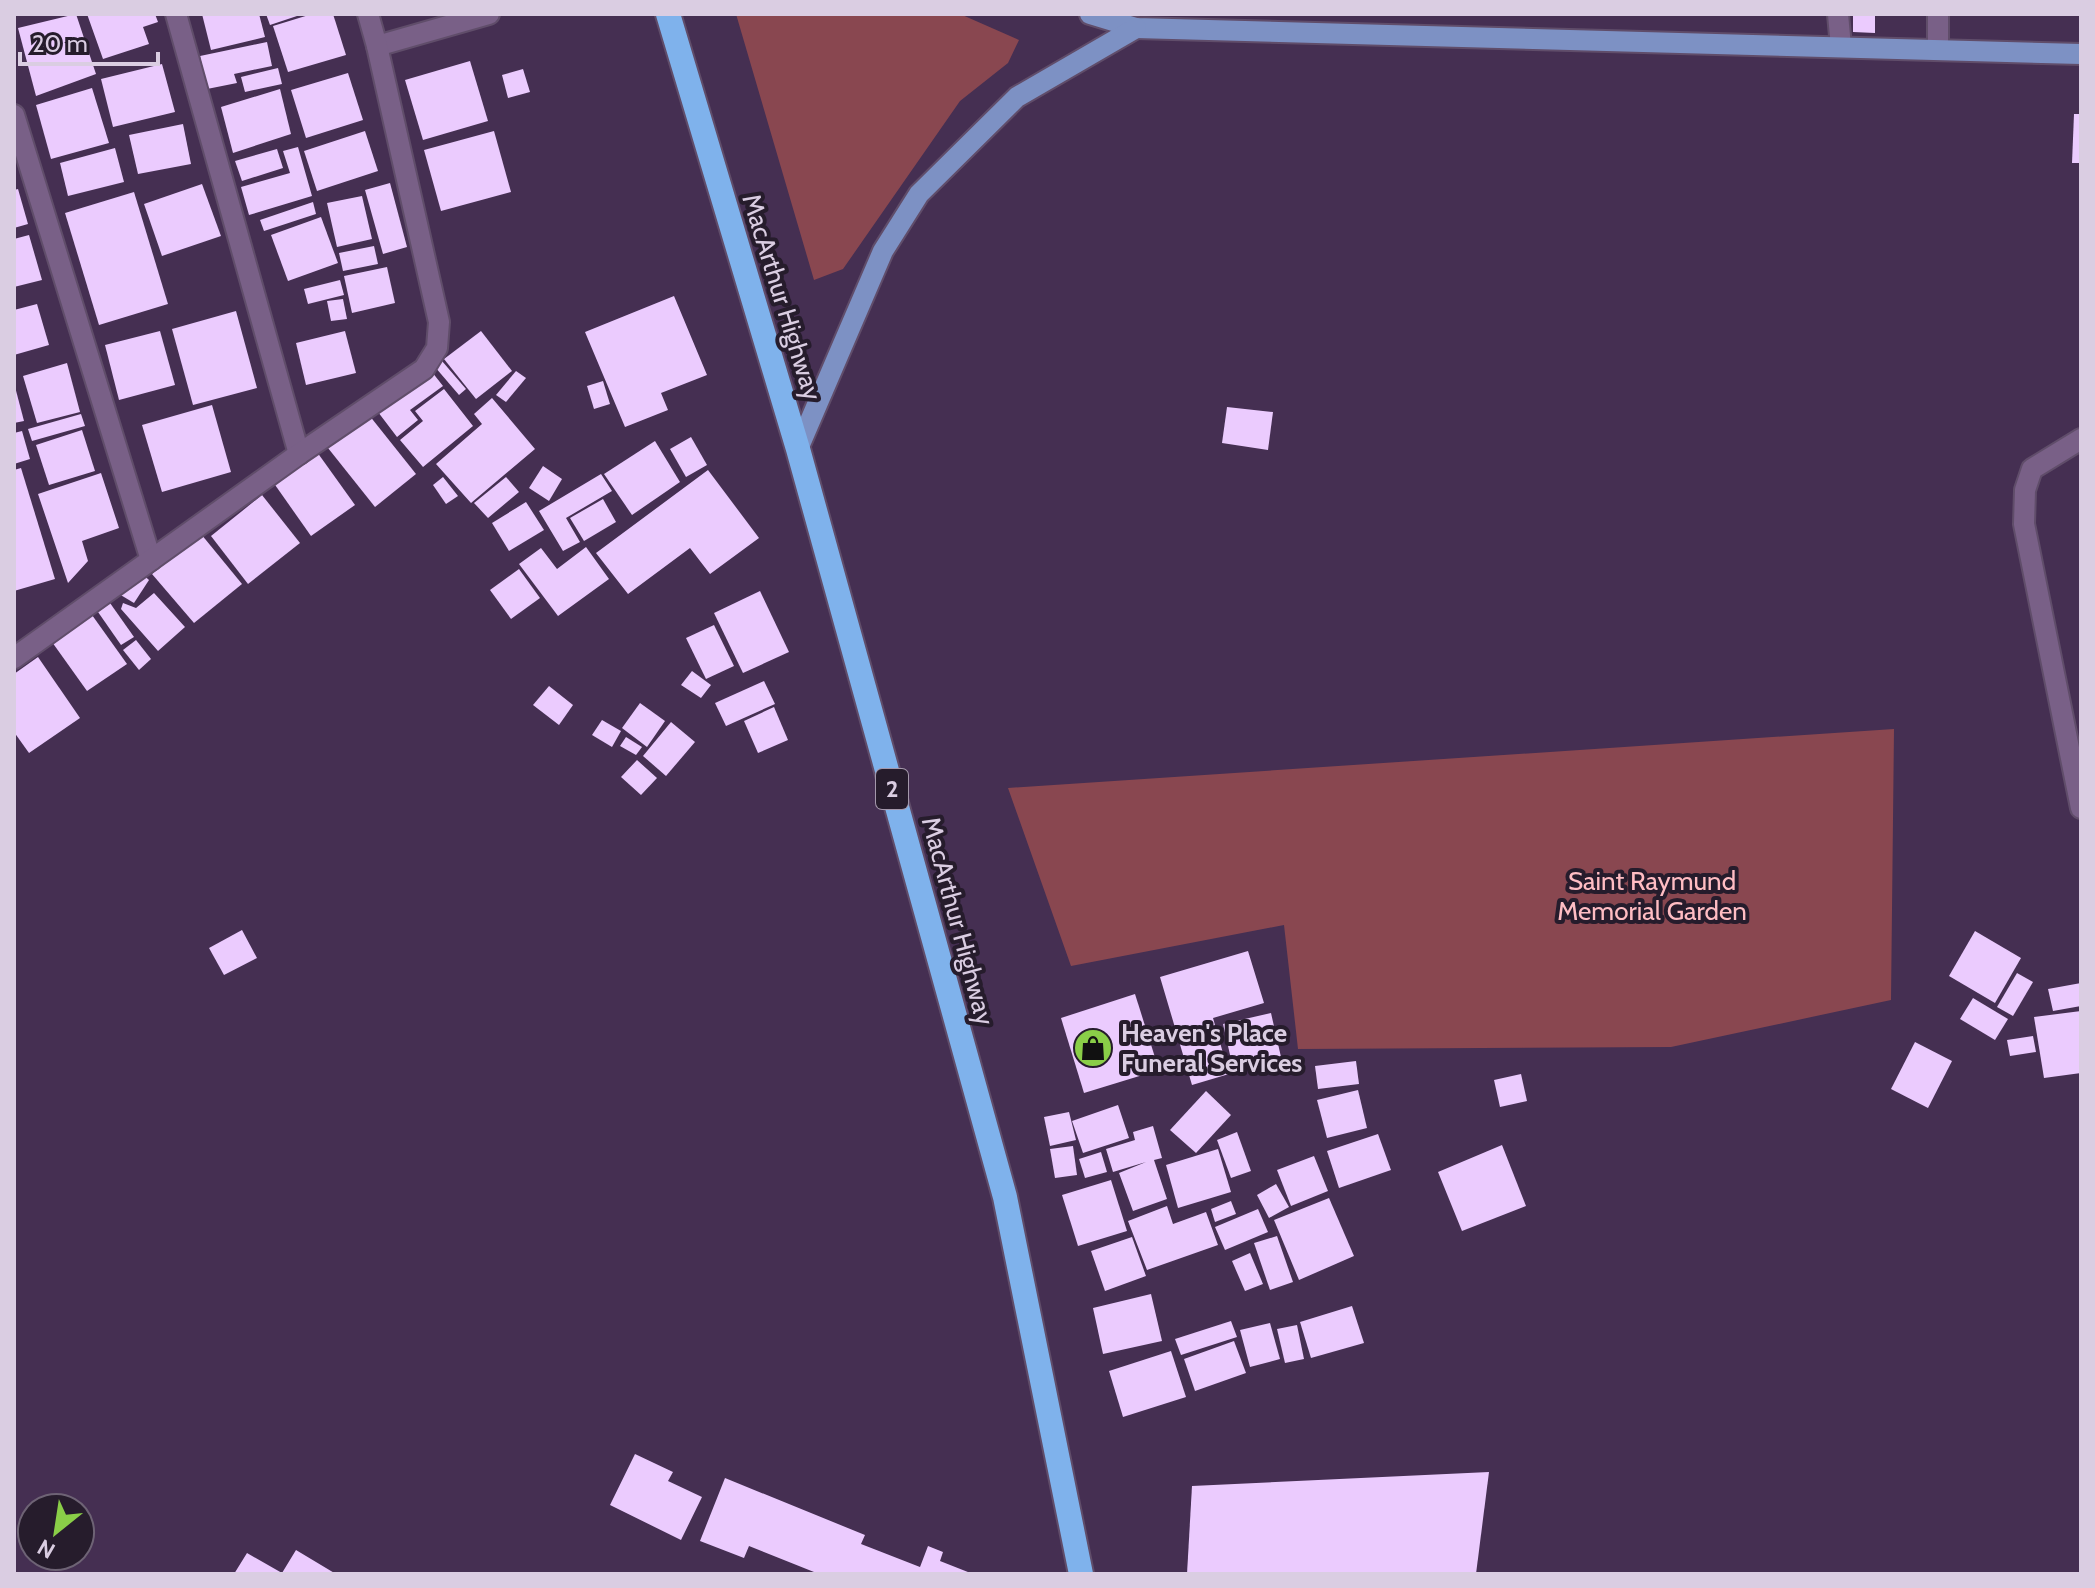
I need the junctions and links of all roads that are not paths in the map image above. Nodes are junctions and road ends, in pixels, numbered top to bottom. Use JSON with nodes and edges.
{"nodes":[{"id":1,"x":176,"y":14,"type":"edge"},
{"id":2,"x":368,"y":14,"type":"edge"},
{"id":3,"x":489,"y":14,"type":"edge"},
{"id":4,"x":668,"y":14,"type":"edge"},
{"id":5,"x":1090,"y":14,"type":"edge"},
{"id":6,"x":1838,"y":14,"type":"edge"},
{"id":7,"x":1938,"y":14,"type":"edge"},
{"id":8,"x":1136,"y":28,"type":"junction"},
{"id":9,"x":377,"y":46,"type":"junction"},
{"id":10,"x":1841,"y":47,"type":"junction"},
{"id":11,"x":1938,"y":50,"type":"junction"},
{"id":12,"x":2081,"y":54,"type":"edge"},
{"id":13,"x":14,"y":115,"type":"edge"},
{"id":14,"x":2081,"y":439,"type":"edge"},
{"id":15,"x":798,"y":449,"type":"junction"},
{"id":16,"x":299,"y":454,"type":"junction"},
{"id":17,"x":151,"y":560,"type":"junction"},
{"id":18,"x":14,"y":658,"type":"edge"},
{"id":19,"x":2081,"y":808,"type":"edge"},
{"id":20,"x":1081,"y":1574,"type":"edge"}],
"edges":[{"from":1,"to":16,"type":"street"},
{"from":2,"to":9,"type":"street"},
{"from":3,"to":9,"type":"street"},
{"from":4,"to":15,"type":"highway","name":"MacArthur Highway","number":"2"},
{"from":5,"to":8,"type":"main road"},
{"from":6,"to":10,"type":"street"},
{"from":7,"to":11,"type":"street"},
{"from":8,"to":10,"type":"main road"},
{"from":8,"to":15,"type":"main road"},
{"from":9,"to":16,"type":"street"},
{"from":10,"to":11,"type":"main road"},
{"from":11,"to":12,"type":"main road"},
{"from":13,"to":17,"type":"street"},
{"from":14,"to":19,"type":"street"},
{"from":15,"to":20,"type":"highway","name":"MacArthur Highway","number":"2"},
{"from":16,"to":17,"type":"street"},
{"from":17,"to":18,"type":"street"}]}
